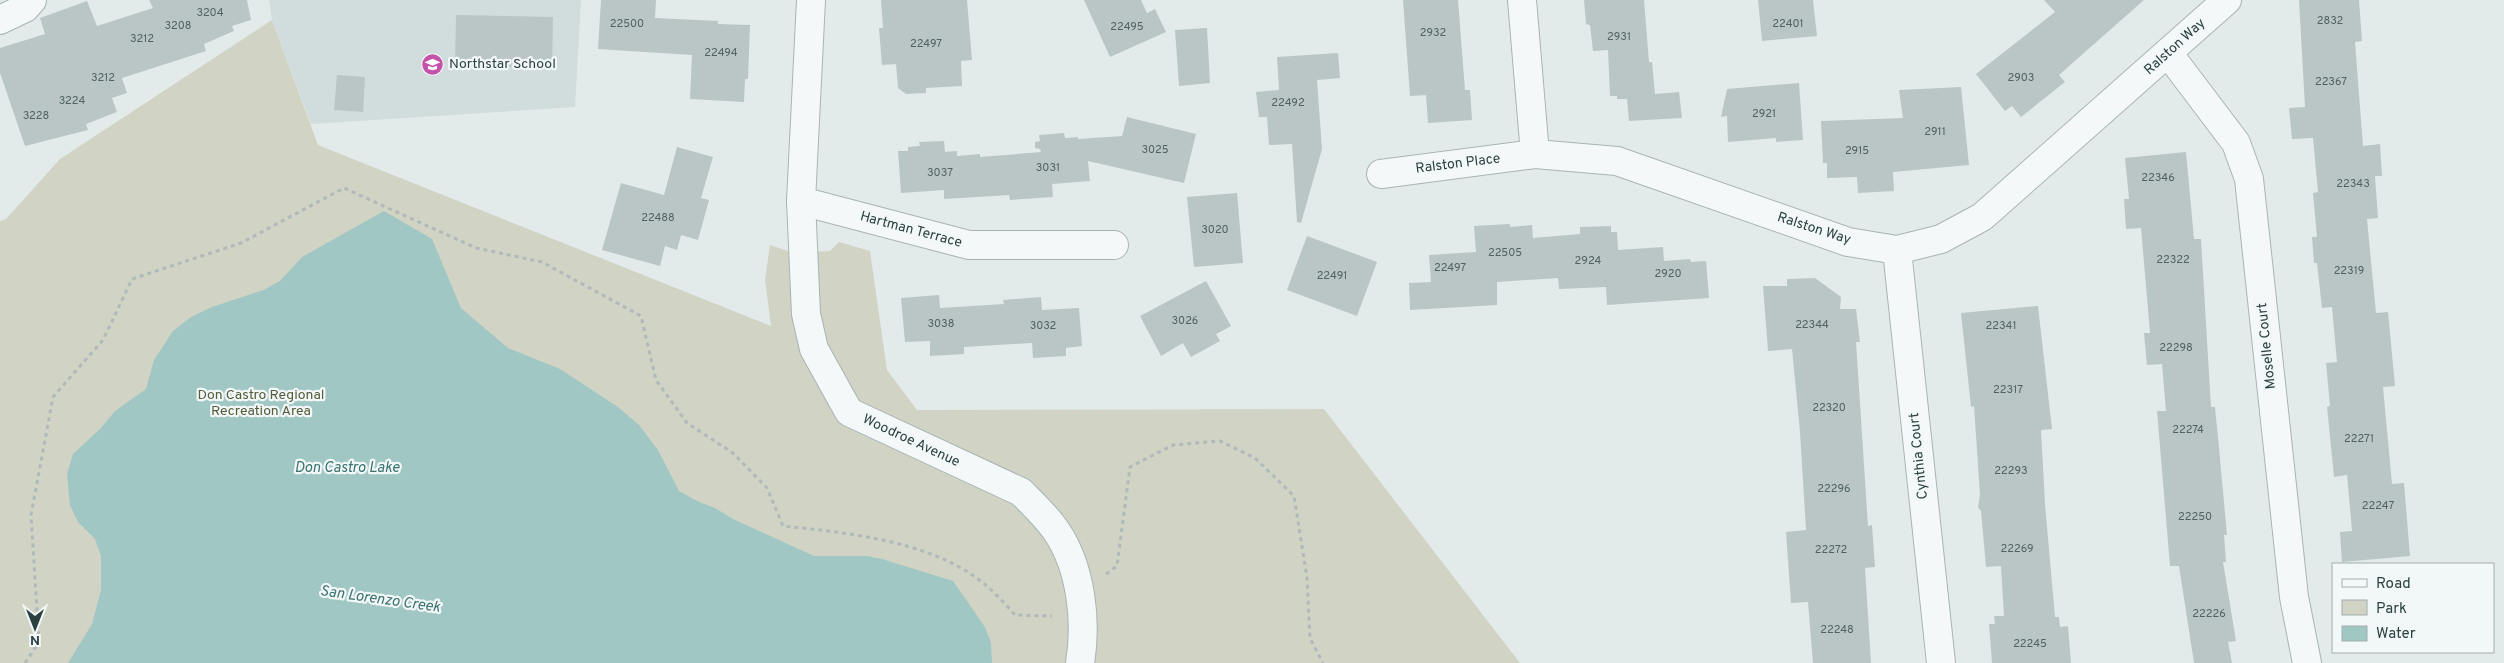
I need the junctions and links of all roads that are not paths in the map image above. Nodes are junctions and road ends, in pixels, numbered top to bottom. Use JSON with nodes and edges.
{"nodes":[{"id":1,"x":32,"y":0,"type":"edge"},
{"id":2,"x":811,"y":0,"type":"edge"},
{"id":3,"x":1522,"y":0,"type":"edge"},
{"id":4,"x":2227,"y":0,"type":"edge"},
{"id":5,"x":0,"y":20,"type":"edge"},
{"id":6,"x":2168,"y":52,"type":"junction"},
{"id":7,"x":1535,"y":154,"type":"junction"},
{"id":8,"x":1381,"y":174,"type":"dead end"},
{"id":9,"x":801,"y":201,"type":"junction"},
{"id":10,"x":1114,"y":245,"type":"dead end"},
{"id":11,"x":1897,"y":250,"type":"junction"},
{"id":12,"x":1080,"y":663,"type":"edge"},
{"id":13,"x":1940,"y":663,"type":"edge"},
{"id":14,"x":2307,"y":663,"type":"edge"}],
"edges":[{"from":1,"to":5,"type":"street"},
{"from":2,"to":9,"type":"street","name":"Woodroe Avenue"},
{"from":3,"to":7,"type":"street"},
{"from":4,"to":6,"type":"street","name":"Ralston Way"},
{"from":6,"to":11,"type":"street","name":"Ralston Way"},
{"from":6,"to":14,"type":"street","name":"Moselle Court"},
{"from":7,"to":8,"type":"street","name":"Ralston Place"},
{"from":7,"to":11,"type":"street","name":"Ralston Way"},
{"from":9,"to":10,"type":"street","name":"Hartman Terrace"},
{"from":9,"to":12,"type":"street","name":"Woodroe Avenue"},
{"from":11,"to":13,"type":"street","name":"Cynthia Court"}]}
